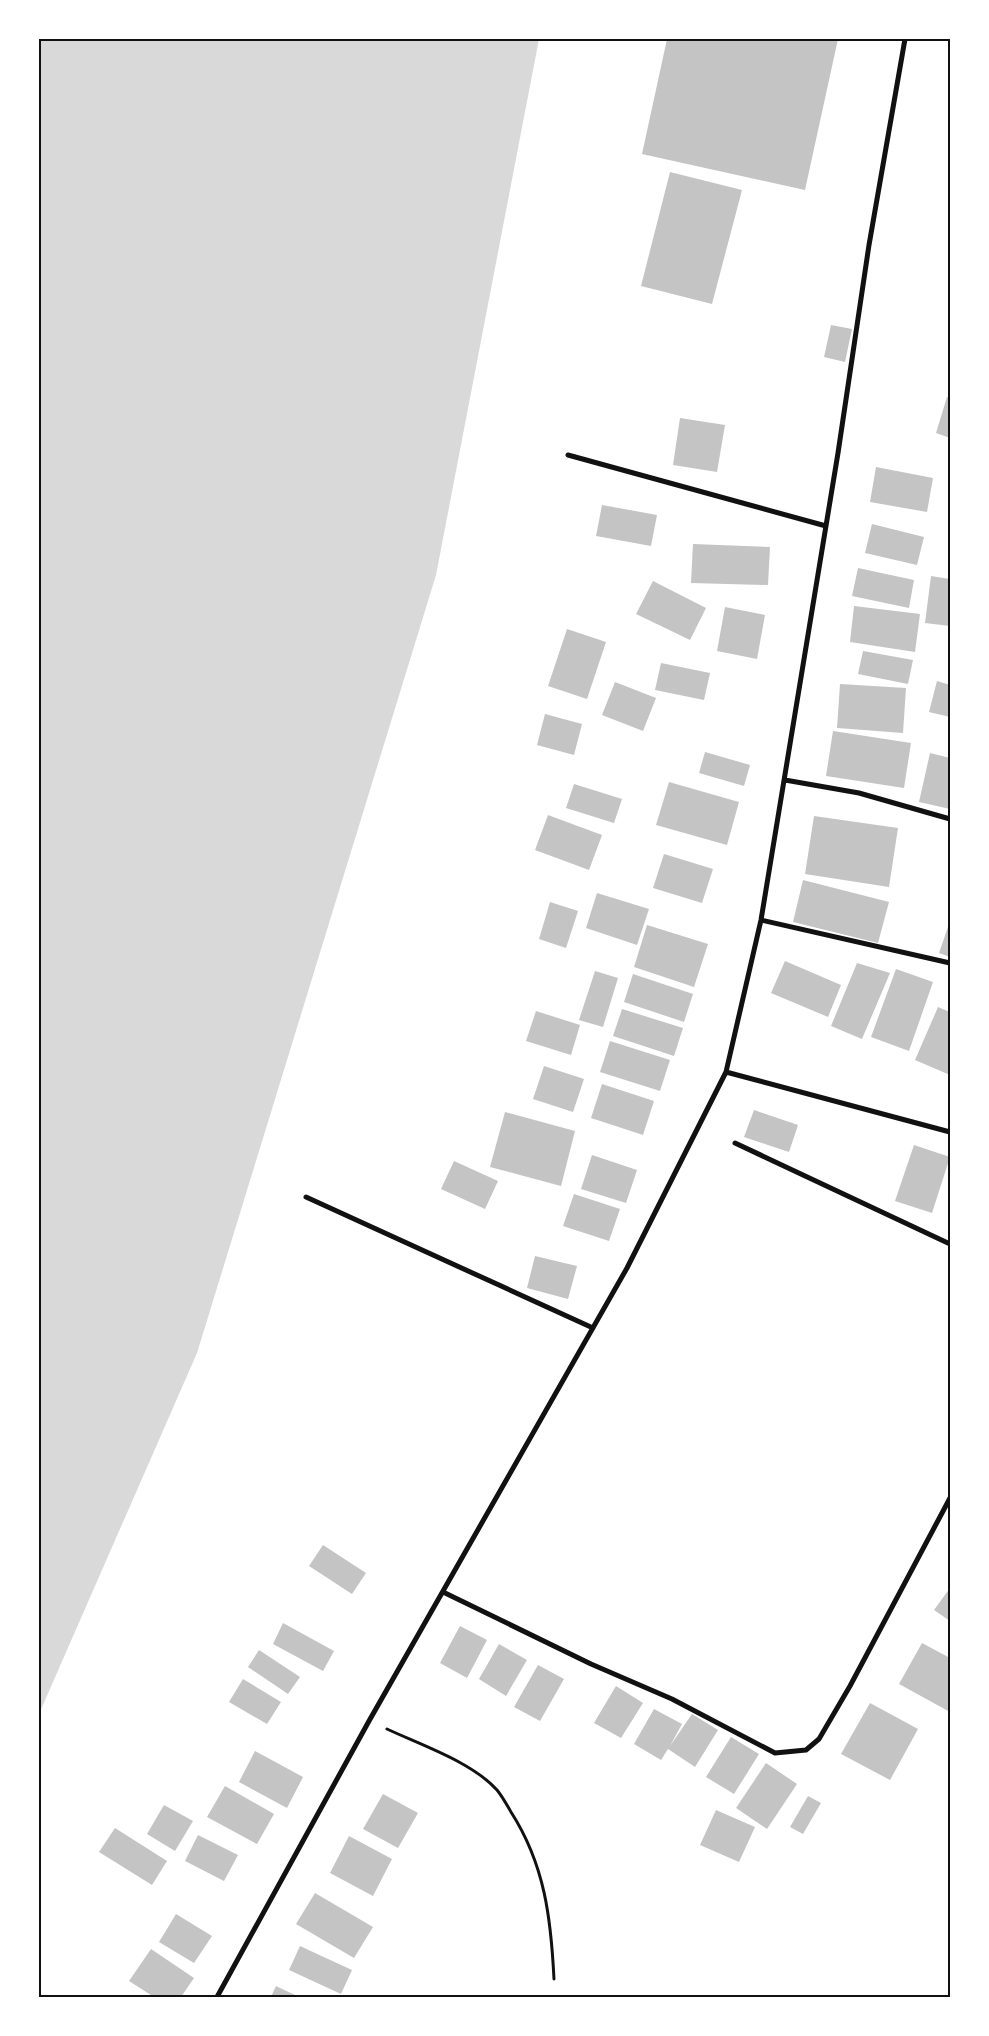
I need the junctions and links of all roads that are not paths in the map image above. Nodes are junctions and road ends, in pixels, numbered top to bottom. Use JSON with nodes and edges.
{"nodes":[{"id":1,"x":905,"y":39,"type":"edge"},
{"id":2,"x":568,"y":455,"type":"dead end"},
{"id":3,"x":826,"y":526,"type":"junction"},
{"id":4,"x":785,"y":780,"type":"junction"},
{"id":5,"x":950,"y":818,"type":"edge"},
{"id":6,"x":761,"y":920,"type":"junction"},
{"id":7,"x":950,"y":963,"type":"edge"},
{"id":8,"x":726,"y":1072,"type":"junction"},
{"id":9,"x":950,"y":1132,"type":"edge"},
{"id":10,"x":735,"y":1143,"type":"dead end"},
{"id":11,"x":306,"y":1197,"type":"dead end"},
{"id":12,"x":950,"y":1244,"type":"edge"},
{"id":13,"x":593,"y":1328,"type":"junction"},
{"id":14,"x":950,"y":1498,"type":"edge"},
{"id":15,"x":443,"y":1592,"type":"junction"},
{"id":16,"x":217,"y":1997,"type":"edge"}],
"edges":[{"from":1,"to":3,"type":"street"},
{"from":2,"to":3,"type":"street"},
{"from":3,"to":4,"type":"street"},
{"from":4,"to":5,"type":"street"},
{"from":4,"to":6,"type":"street"},
{"from":6,"to":7,"type":"street"},
{"from":6,"to":8,"type":"street"},
{"from":8,"to":9,"type":"street"},
{"from":8,"to":13,"type":"street"},
{"from":10,"to":12,"type":"street"},
{"from":11,"to":13,"type":"street"},
{"from":13,"to":15,"type":"street"},
{"from":14,"to":15,"type":"street"},
{"from":15,"to":16,"type":"street"}]}
